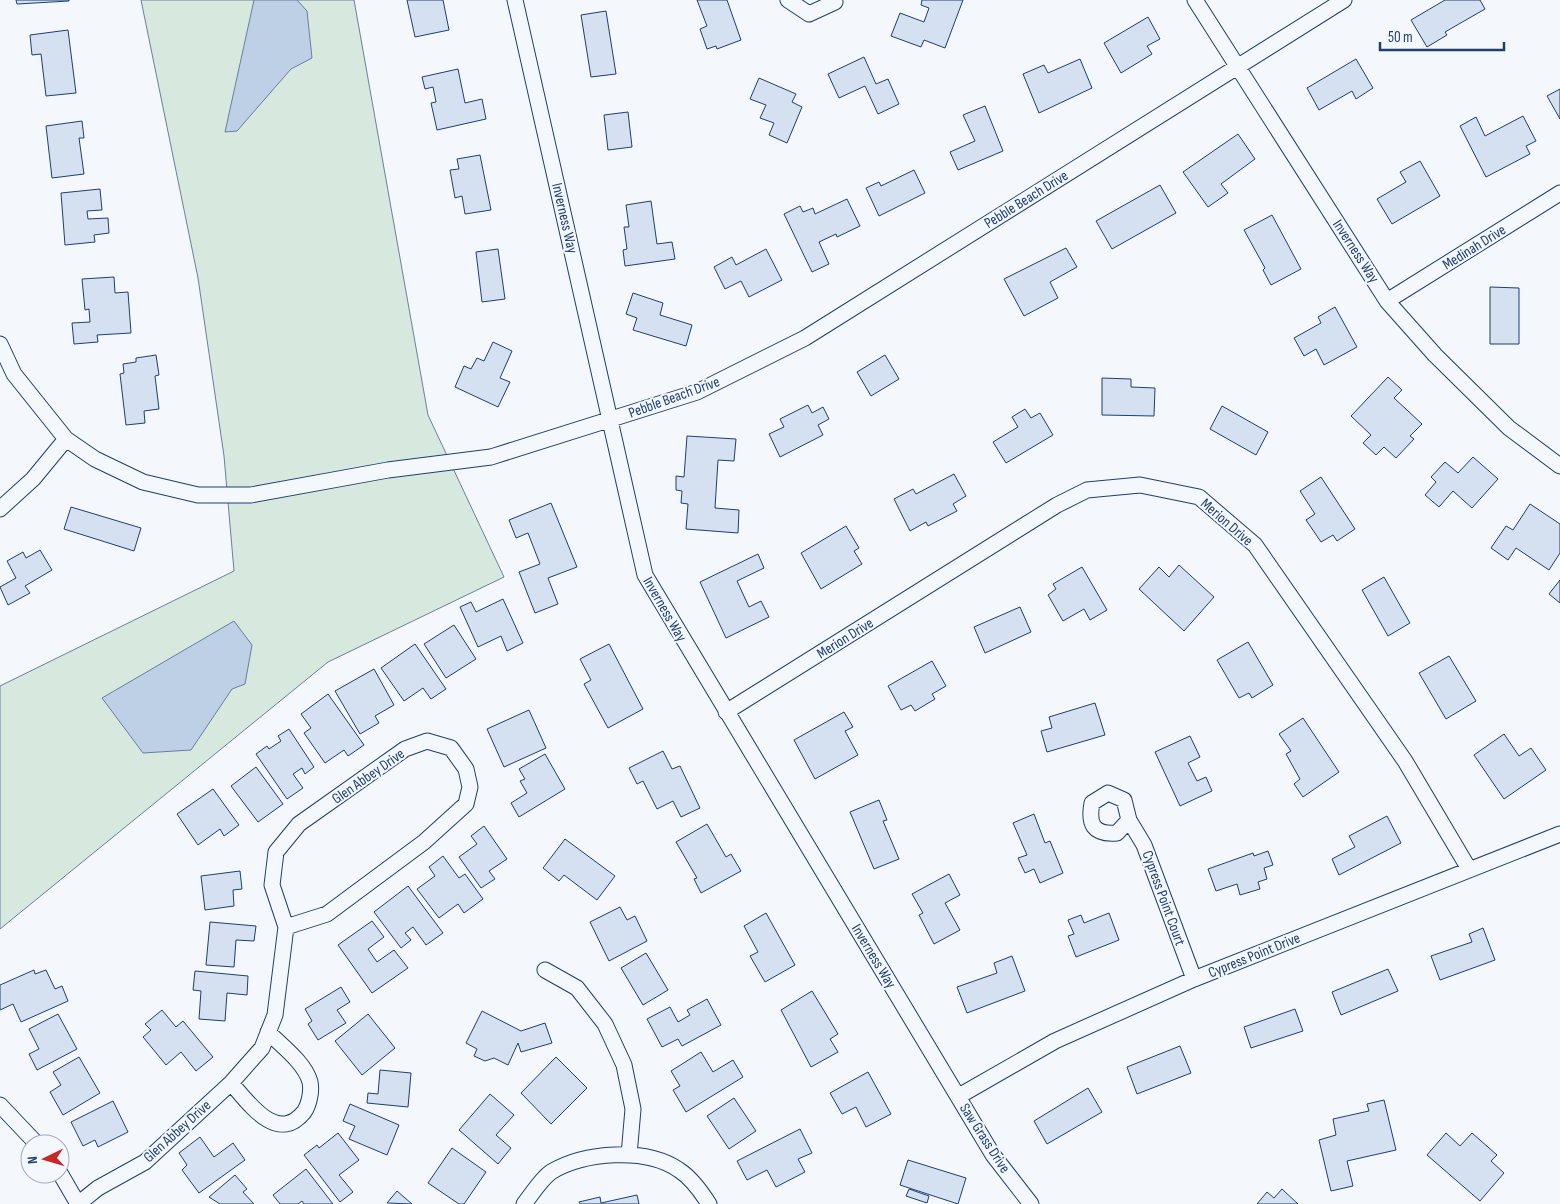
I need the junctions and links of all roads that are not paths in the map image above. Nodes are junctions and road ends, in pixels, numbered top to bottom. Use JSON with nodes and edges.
{"nodes":[{"id":1,"x":515,"y":0,"type":"edge"},
{"id":2,"x":788,"y":0,"type":"edge"},
{"id":3,"x":1195,"y":0,"type":"edge"},
{"id":4,"x":1344,"y":0,"type":"edge"},
{"id":5,"x":835,"y":2,"type":"dead end"},
{"id":6,"x":1237,"y":67,"type":"junction"},
{"id":7,"x":1560,"y":193,"type":"edge"},
{"id":8,"x":1387,"y":301,"type":"junction"},
{"id":9,"x":0,"y":344,"type":"edge"},
{"id":10,"x":611,"y":420,"type":"junction"},
{"id":11,"x":66,"y":439,"type":"junction"},
{"id":12,"x":1560,"y":466,"type":"edge"},
{"id":13,"x":0,"y":509,"type":"edge"},
{"id":14,"x":726,"y":712,"type":"junction"},
{"id":15,"x":1129,"y":820,"type":"dead end"},
{"id":16,"x":1560,"y":834,"type":"edge"},
{"id":17,"x":1469,"y":869,"type":"junction"},
{"id":18,"x":286,"y":926,"type":"junction"},
{"id":19,"x":545,"y":970,"type":"dead end"},
{"id":20,"x":1194,"y":979,"type":"junction"},
{"id":21,"x":268,"y":1032,"type":"junction"},
{"id":22,"x":231,"y":1083,"type":"junction"},
{"id":23,"x":959,"y":1096,"type":"junction"},
{"id":24,"x":0,"y":1105,"type":"edge"},
{"id":25,"x":28,"y":1134,"type":"edge"},
{"id":26,"x":630,"y":1155,"type":"junction"},
{"id":27,"x":67,"y":1184,"type":"edge"},
{"id":28,"x":78,"y":1204,"type":"edge"},
{"id":29,"x":524,"y":1204,"type":"edge"},
{"id":30,"x":710,"y":1204,"type":"edge"},
{"id":31,"x":1031,"y":1204,"type":"edge"}],
"edges":[{"from":1,"to":10,"type":"street","name":"Inverness Way"},
{"from":2,"to":5,"type":"street"},
{"from":3,"to":6,"type":"street","name":"Inverness Way"},
{"from":4,"to":6,"type":"street","name":"Pebble Beach Drive"},
{"from":6,"to":8,"type":"street","name":"Inverness Way"},
{"from":6,"to":10,"type":"street","name":"Pebble Beach Drive"},
{"from":7,"to":8,"type":"street","name":"Medinah Drive"},
{"from":8,"to":12,"type":"street","name":"Inverness Way"},
{"from":9,"to":11,"type":"street","name":"Pebble Beach Drive"},
{"from":10,"to":11,"type":"street","name":"Pebble Beach Drive"},
{"from":10,"to":14,"type":"street","name":"Inverness Way"},
{"from":11,"to":13,"type":"street"},
{"from":14,"to":17,"type":"street","name":"Merion Drive"},
{"from":14,"to":23,"type":"street","name":"Inverness Way"},
{"from":15,"to":20,"type":"street","name":"Cypress Point Court"},
{"from":16,"to":17,"type":"street","name":"Cypress Point Drive"},
{"from":17,"to":20,"type":"street","name":"Cypress Point Drive"},
{"from":18,"to":18,"type":"street","name":"Glen Abbey Drive"},
{"from":18,"to":21,"type":"street","name":"Glen Abbey Drive"},
{"from":19,"to":26,"type":"street"},
{"from":20,"to":23,"type":"street","name":"Cypress Point Drive"},
{"from":21,"to":22,"type":"street","name":"Glen Abbey Drive"},
{"from":21,"to":22,"type":"street"},
{"from":22,"to":28,"type":"street","name":"Glen Abbey Drive"},
{"from":23,"to":31,"type":"street","name":"Saw Grass Drive"},
{"from":24,"to":25,"type":"street"},
{"from":26,"to":29,"type":"street"},
{"from":26,"to":30,"type":"street"},
{"from":27,"to":28,"type":"street"}]}
